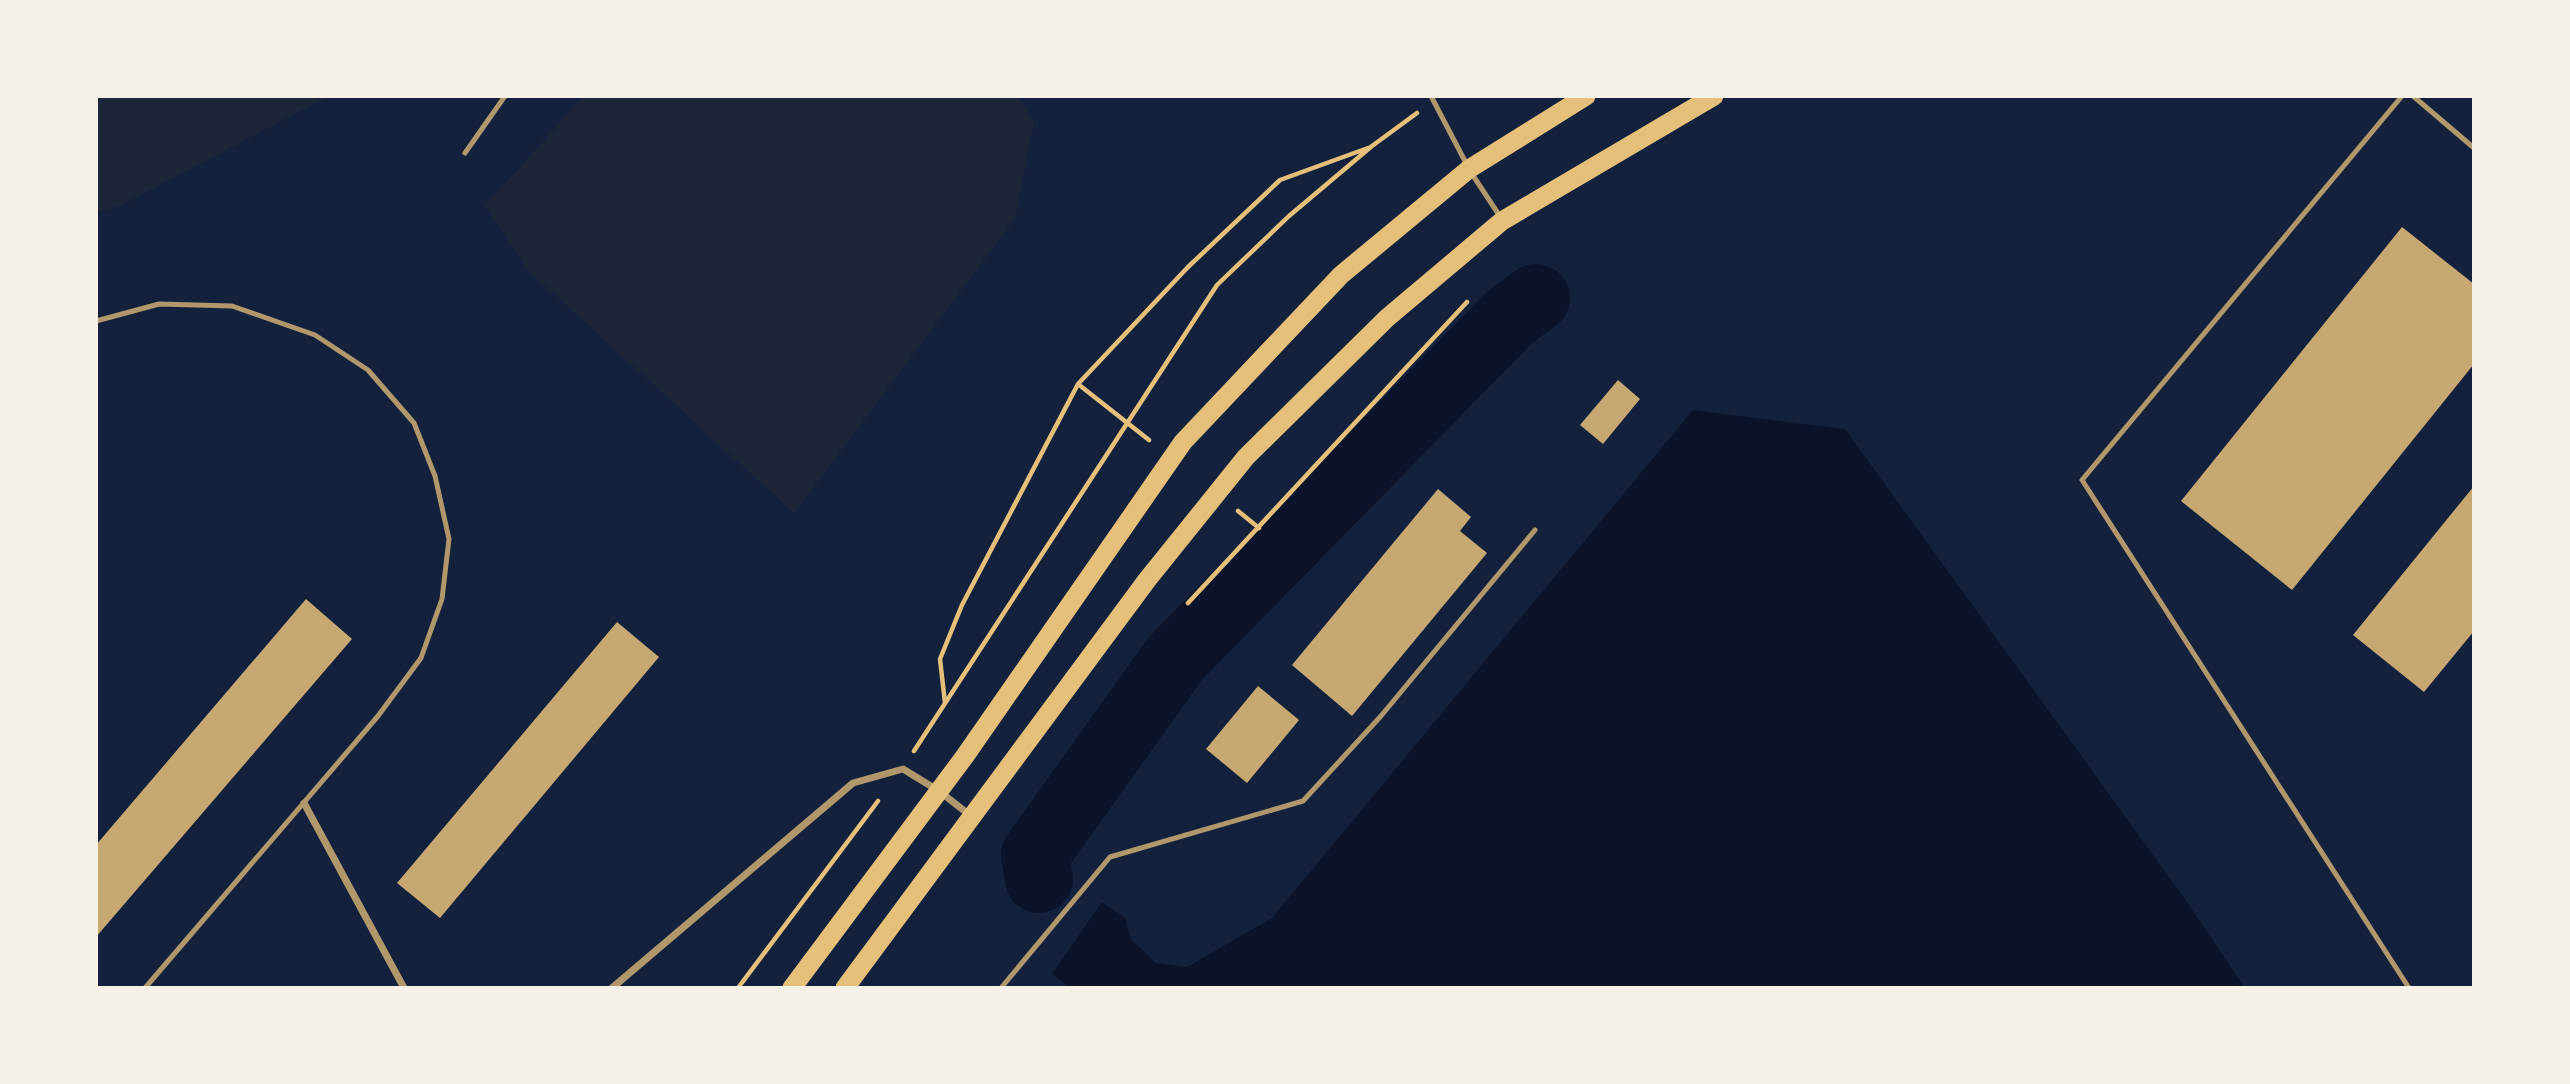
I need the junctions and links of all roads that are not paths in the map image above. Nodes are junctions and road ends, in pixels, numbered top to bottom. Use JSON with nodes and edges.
{"nodes":[{"id":1,"x":505,"y":96,"type":"edge"},
{"id":2,"x":1586,"y":96,"type":"edge"},
{"id":3,"x":1714,"y":96,"type":"edge"},
{"id":4,"x":2402,"y":96,"type":"edge"},
{"id":5,"x":2413,"y":96,"type":"edge"},
{"id":6,"x":1432,"y":99,"type":"edge"},
{"id":7,"x":2474,"y":148,"type":"edge"},
{"id":8,"x":465,"y":153,"type":"dead end"},
{"id":9,"x":1469,"y":169,"type":"junction"},
{"id":10,"x":1502,"y":221,"type":"junction"},
{"id":11,"x":96,"y":321,"type":"edge"},
{"id":12,"x":1535,"y":530,"type":"dead end"},
{"id":13,"x":939,"y":791,"type":"junction"},
{"id":14,"x":304,"y":803,"type":"junction"},
{"id":15,"x":971,"y":817,"type":"junction"},
{"id":16,"x":145,"y":988,"type":"edge"},
{"id":17,"x":404,"y":988,"type":"edge"},
{"id":18,"x":611,"y":988,"type":"edge"},
{"id":19,"x":792,"y":988,"type":"edge"},
{"id":20,"x":845,"y":988,"type":"edge"},
{"id":21,"x":1001,"y":988,"type":"edge"},
{"id":22,"x":2409,"y":988,"type":"edge"}],
"edges":[{"from":1,"to":8,"type":"lane"},
{"from":2,"to":9,"type":"highway"},
{"from":3,"to":10,"type":"highway"},
{"from":4,"to":22,"type":"lane"},
{"from":5,"to":7,"type":"lane"},
{"from":6,"to":9,"type":"lane"},
{"from":9,"to":10,"type":"lane"},
{"from":9,"to":13,"type":"highway"},
{"from":10,"to":15,"type":"highway"},
{"from":11,"to":14,"type":"lane"},
{"from":12,"to":21,"type":"lane"},
{"from":13,"to":15,"type":"street"},
{"from":13,"to":18,"type":"street"},
{"from":13,"to":19,"type":"highway"},
{"from":14,"to":16,"type":"lane"},
{"from":14,"to":17,"type":"street"},
{"from":15,"to":20,"type":"highway"}]}
